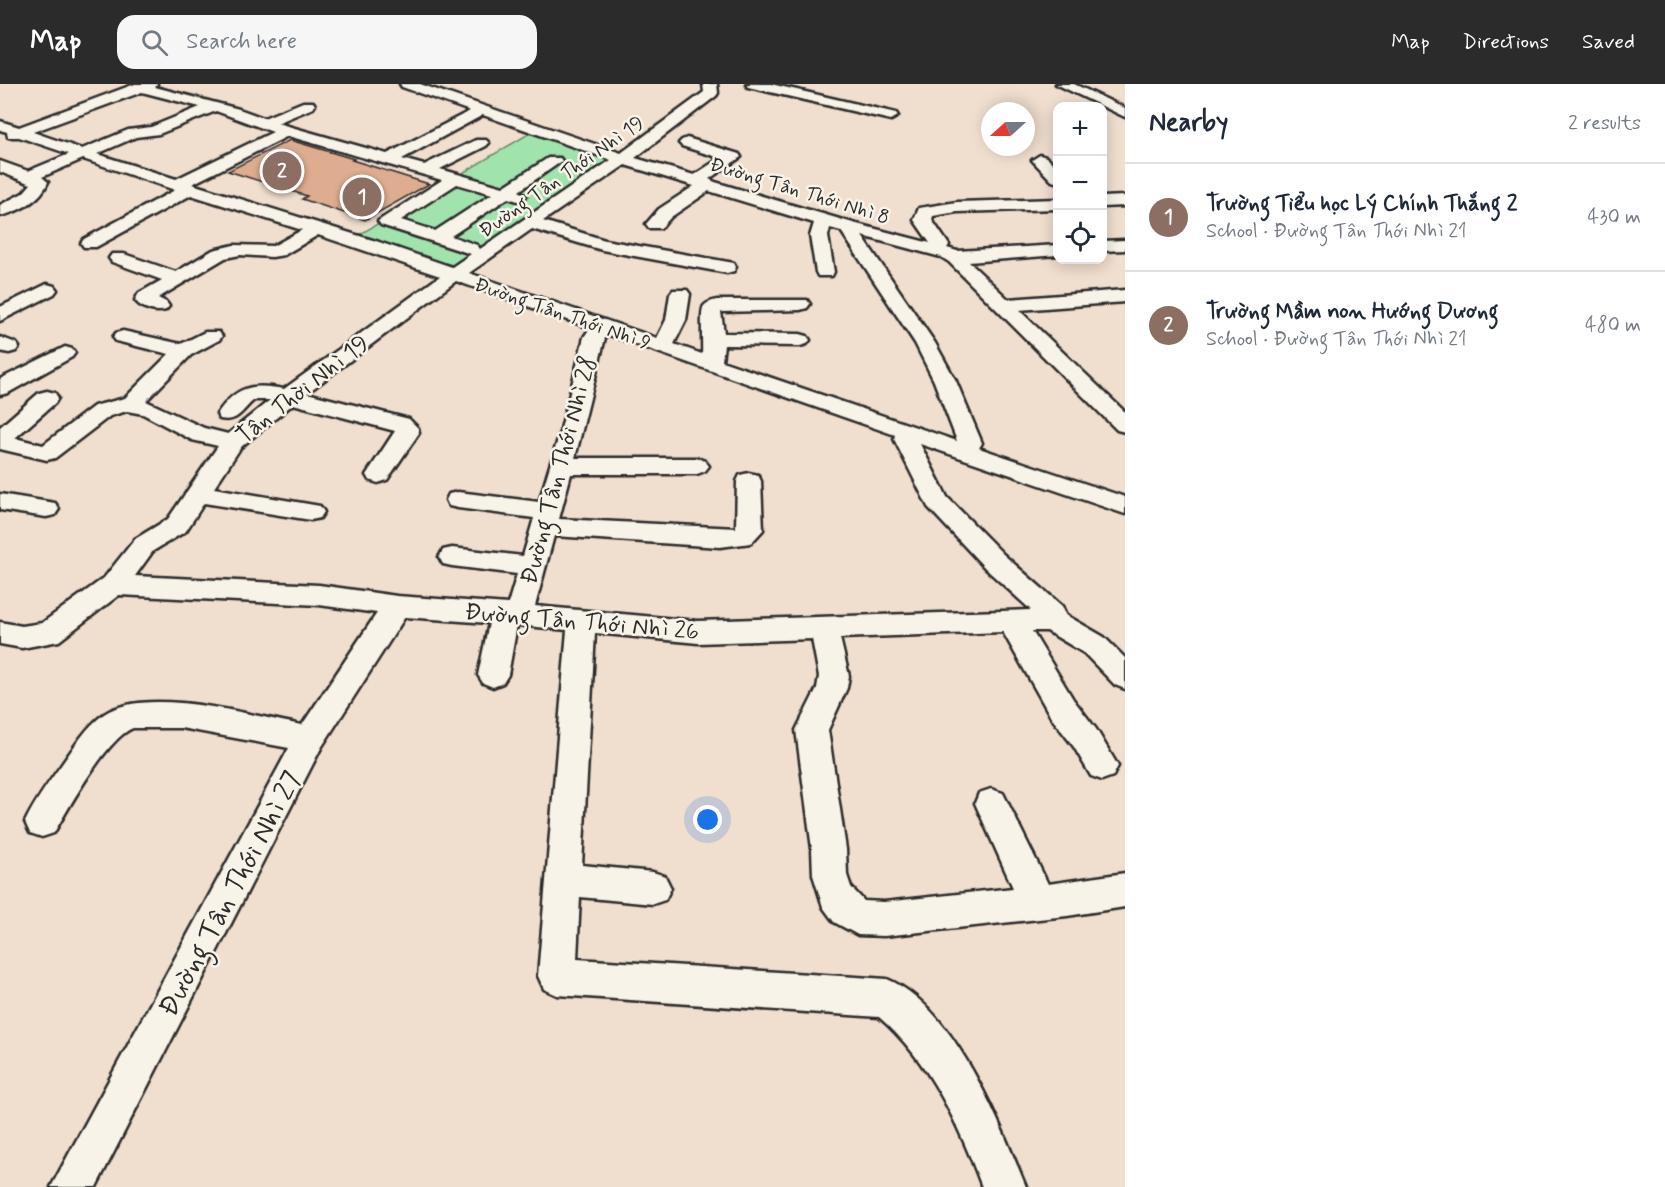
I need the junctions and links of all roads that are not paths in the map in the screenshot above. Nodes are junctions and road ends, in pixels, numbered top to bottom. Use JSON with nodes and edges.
{"nodes":[{"id":1,"x":407,"y":84,"type":"edge"},
{"id":2,"x":753,"y":84,"type":"edge"},
{"id":3,"x":1063,"y":84,"type":"edge"},
{"id":4,"x":145,"y":86,"type":"edge"},
{"id":5,"x":715,"y":86,"type":"edge"},
{"id":6,"x":308,"y":105,"type":"dead end"},
{"id":7,"x":214,"y":107,"type":"junction"},
{"id":8,"x":482,"y":110,"type":"junction"},
{"id":9,"x":1125,"y":113,"type":"edge"},
{"id":10,"x":67,"y":114,"type":"junction"},
{"id":11,"x":891,"y":116,"type":"dead end"},
{"id":12,"x":89,"y":121,"type":"dead end"},
{"id":13,"x":263,"y":124,"type":"junction"},
{"id":14,"x":0,"y":125,"type":"edge"},
{"id":15,"x":111,"y":127,"type":"dead end"},
{"id":16,"x":21,"y":131,"type":"junction"},
{"id":17,"x":287,"y":131,"type":"junction"},
{"id":18,"x":133,"y":133,"type":"junction"},
{"id":19,"x":0,"y":139,"type":"edge"},
{"id":20,"x":481,"y":143,"type":"dead end"},
{"id":21,"x":687,"y":143,"type":"dead end"},
{"id":22,"x":85,"y":154,"type":"junction"},
{"id":23,"x":390,"y":159,"type":"junction"},
{"id":24,"x":622,"y":159,"type":"junction"},
{"id":25,"x":1040,"y":160,"type":"dead end"},
{"id":26,"x":554,"y":161,"type":"dead end"},
{"id":27,"x":0,"y":166,"type":"edge"},
{"id":28,"x":426,"y":170,"type":"junction"},
{"id":29,"x":1053,"y":173,"type":"edge"},
{"id":30,"x":28,"y":177,"type":"junction"},
{"id":31,"x":452,"y":179,"type":"junction"},
{"id":32,"x":702,"y":182,"type":"junction"},
{"id":33,"x":184,"y":187,"type":"junction"},
{"id":34,"x":512,"y":194,"type":"junction"},
{"id":35,"x":1125,"y":201,"type":"edge"},
{"id":36,"x":1107,"y":202,"type":"edge"},
{"id":37,"x":1053,"y":204,"type":"edge"},
{"id":38,"x":0,"y":211,"type":"edge"},
{"id":39,"x":824,"y":219,"type":"junction"},
{"id":40,"x":530,"y":223,"type":"junction"},
{"id":41,"x":655,"y":224,"type":"dead end"},
{"id":42,"x":847,"y":227,"type":"junction"},
{"id":43,"x":315,"y":229,"type":"junction"},
{"id":44,"x":438,"y":237,"type":"junction"},
{"id":45,"x":90,"y":243,"type":"dead end"},
{"id":46,"x":1125,"y":245,"type":"edge"},
{"id":47,"x":1107,"y":246,"type":"edge"},
{"id":48,"x":471,"y":249,"type":"dead end"},
{"id":49,"x":932,"y":249,"type":"junction"},
{"id":50,"x":1053,"y":249,"type":"edge"},
{"id":51,"x":118,"y":258,"type":"dead end"},
{"id":52,"x":954,"y":258,"type":"junction"},
{"id":53,"x":727,"y":267,"type":"dead end"},
{"id":54,"x":825,"y":272,"type":"dead end"},
{"id":55,"x":455,"y":276,"type":"junction"},
{"id":56,"x":176,"y":278,"type":"junction"},
{"id":57,"x":47,"y":290,"type":"dead end"},
{"id":58,"x":680,"y":294,"type":"dead end"},
{"id":59,"x":1125,"y":296,"type":"edge"},
{"id":60,"x":800,"y":304,"type":"dead end"},
{"id":61,"x":1003,"y":305,"type":"junction"},
{"id":62,"x":159,"y":306,"type":"dead end"},
{"id":63,"x":0,"y":315,"type":"edge"},
{"id":64,"x":602,"y":327,"type":"junction"},
{"id":65,"x":212,"y":336,"type":"dead end"},
{"id":66,"x":123,"y":337,"type":"dead end"},
{"id":67,"x":714,"y":339,"type":"junction"},
{"id":68,"x":800,"y":340,"type":"dead end"},
{"id":69,"x":662,"y":348,"type":"junction"},
{"id":70,"x":184,"y":351,"type":"junction"},
{"id":71,"x":65,"y":353,"type":"dead end"},
{"id":72,"x":711,"y":365,"type":"junction"},
{"id":73,"x":0,"y":388,"type":"edge"},
{"id":74,"x":289,"y":396,"type":"junction"},
{"id":75,"x":46,"y":398,"type":"dead end"},
{"id":76,"x":132,"y":403,"type":"junction"},
{"id":77,"x":1116,"y":405,"type":"edge"},
{"id":78,"x":228,"y":414,"type":"dead end"},
{"id":79,"x":1125,"y":425,"type":"edge"},
{"id":80,"x":907,"y":432,"type":"junction"},
{"id":81,"x":0,"y":440,"type":"edge"},
{"id":82,"x":232,"y":442,"type":"junction"},
{"id":83,"x":965,"y":452,"type":"junction"},
{"id":84,"x":562,"y":466,"type":"junction"},
{"id":85,"x":697,"y":466,"type":"dead end"},
{"id":86,"x":378,"y":476,"type":"dead end"},
{"id":87,"x":749,"y":481,"type":"dead end"},
{"id":88,"x":197,"y":494,"type":"junction"},
{"id":89,"x":458,"y":500,"type":"dead end"},
{"id":90,"x":0,"y":502,"type":"edge"},
{"id":91,"x":1125,"y":506,"type":"edge"},
{"id":92,"x":46,"y":509,"type":"dead end"},
{"id":93,"x":311,"y":512,"type":"dead end"},
{"id":94,"x":546,"y":519,"type":"junction"},
{"id":95,"x":452,"y":557,"type":"dead end"},
{"id":96,"x":532,"y":566,"type":"junction"},
{"id":97,"x":114,"y":585,"type":"junction"},
{"id":98,"x":397,"y":606,"type":"junction"},
{"id":99,"x":512,"y":614,"type":"junction"},
{"id":100,"x":1052,"y":620,"type":"junction"},
{"id":101,"x":582,"y":621,"type":"junction"},
{"id":102,"x":1011,"y":621,"type":"junction"},
{"id":103,"x":825,"y":628,"type":"junction"},
{"id":104,"x":0,"y":633,"type":"edge"},
{"id":105,"x":493,"y":675,"type":"dead end"},
{"id":106,"x":1125,"y":677,"type":"edge"},
{"id":107,"x":310,"y":740,"type":"junction"},
{"id":108,"x":1102,"y":766,"type":"dead end"},
{"id":109,"x":992,"y":803,"type":"dead end"},
{"id":110,"x":42,"y":822,"type":"dead end"},
{"id":111,"x":564,"y":879,"type":"junction"},
{"id":112,"x":653,"y":888,"type":"dead end"},
{"id":113,"x":1125,"y":890,"type":"edge"},
{"id":114,"x":1038,"y":902,"type":"junction"},
{"id":115,"x":73,"y":1187,"type":"edge"},
{"id":116,"x":1004,"y":1187,"type":"edge"}],
"edges":[{"from":1,"to":8,"type":"street","name":"Đường Tân Thới Nhì 8"},
{"from":2,"to":11,"type":"street"},
{"from":3,"to":9,"type":"street"},
{"from":4,"to":7,"type":"street"},
{"from":4,"to":10,"type":"street"},
{"from":5,"to":24,"type":"street","name":"Đường Tân Thới Nhì 19"},
{"from":6,"to":13,"type":"street"},
{"from":7,"to":13,"type":"street"},
{"from":7,"to":18,"type":"street"},
{"from":8,"to":23,"type":"street"},
{"from":8,"to":24,"type":"street","name":"Đường Tân Thới Nhì 8"},
{"from":10,"to":12,"type":"street"},
{"from":10,"to":16,"type":"street"},
{"from":13,"to":17,"type":"street"},
{"from":14,"to":16,"type":"street","name":"Đường Tân Thới Nhì 9"},
{"from":15,"to":18,"type":"street"},
{"from":16,"to":19,"type":"street"},
{"from":16,"to":22,"type":"street","name":"Đường Tân Thới Nhì 9"},
{"from":17,"to":23,"type":"street"},
{"from":17,"to":33,"type":"street"},
{"from":18,"to":22,"type":"street"},
{"from":20,"to":28,"type":"street"},
{"from":21,"to":32,"type":"street"},
{"from":22,"to":30,"type":"street"},
{"from":22,"to":33,"type":"street","name":"Đường Tân Thới Nhì 9"},
{"from":23,"to":28,"type":"street"},
{"from":24,"to":32,"type":"street","name":"Đường Tân Thới Nhì 8"},
{"from":24,"to":40,"type":"street","name":"Đường Tân Thới Nhì 19"},
{"from":25,"to":29,"type":"street"},
{"from":26,"to":34,"type":"street"},
{"from":27,"to":30,"type":"street"},
{"from":28,"to":31,"type":"street"},
{"from":30,"to":38,"type":"street"},
{"from":31,"to":34,"type":"street"},
{"from":31,"to":44,"type":"street"},
{"from":32,"to":39,"type":"street","name":"Đường Tân Thới Nhì 8"},
{"from":32,"to":41,"type":"street"},
{"from":33,"to":43,"type":"street","name":"Đường Tân Thới Nhì 9"},
{"from":33,"to":45,"type":"street"},
{"from":34,"to":44,"type":"street"},
{"from":35,"to":36,"type":"street"},
{"from":37,"to":49,"type":"street"},
{"from":39,"to":42,"type":"street","name":"Đường Tân Thới Nhì 8"},
{"from":39,"to":54,"type":"street"},
{"from":40,"to":53,"type":"street"},
{"from":40,"to":55,"type":"street","name":"Đường Tân Thới Nhì 19"},
{"from":42,"to":49,"type":"street","name":"Đường Tân Thới Nhì 8"},
{"from":42,"to":83,"type":"street"},
{"from":43,"to":55,"type":"street","name":"Đường Tân Thới Nhì 9"},
{"from":43,"to":56,"type":"street"},
{"from":44,"to":48,"type":"street"},
{"from":46,"to":47,"type":"street"},
{"from":49,"to":52,"type":"street","name":"Đường Tân Thới Nhì 8"},
{"from":50,"to":52,"type":"street"},
{"from":51,"to":56,"type":"street"},
{"from":52,"to":61,"type":"street","name":"Đường Tân Thới Nhì 8"},
{"from":55,"to":64,"type":"street","name":"Đường Tân Thới Nhì 9"},
{"from":55,"to":74,"type":"street","name":"Tân Thời Nhì 19"},
{"from":56,"to":62,"type":"street"},
{"from":57,"to":63,"type":"street"},
{"from":58,"to":69,"type":"street"},
{"from":59,"to":61,"type":"street"},
{"from":60,"to":67,"type":"street"},
{"from":61,"to":77,"type":"street","name":"Đường Tân Thới Nhì 8"},
{"from":64,"to":69,"type":"street","name":"Đường Tân Thới Nhì 9"},
{"from":64,"to":84,"type":"street","name":"Đường Tân Thới Nhì 28"},
{"from":65,"to":70,"type":"street"},
{"from":66,"to":70,"type":"street"},
{"from":67,"to":68,"type":"street"},
{"from":67,"to":72,"type":"street"},
{"from":69,"to":72,"type":"street","name":"Đường Tân Thới Nhì 9"},
{"from":70,"to":76,"type":"street"},
{"from":71,"to":73,"type":"street"},
{"from":72,"to":80,"type":"street","name":"Đường Tân Thới Nhì 9"},
{"from":74,"to":78,"type":"street"},
{"from":74,"to":82,"type":"street","name":"Tân Thời Nhì 19"},
{"from":74,"to":86,"type":"street"},
{"from":75,"to":81,"type":"street"},
{"from":76,"to":81,"type":"street"},
{"from":76,"to":82,"type":"street"},
{"from":77,"to":79,"type":"street","name":"Đường Tân Thới Nhì 8"},
{"from":80,"to":83,"type":"street","name":"Đường Tân Thới Nhì 9"},
{"from":80,"to":100,"type":"street"},
{"from":82,"to":88,"type":"street","name":"Tân Thời Nhì 19"},
{"from":83,"to":91,"type":"street","name":"Đường Tân Thới Nhì 9"},
{"from":84,"to":85,"type":"street"},
{"from":84,"to":94,"type":"street","name":"Đường Tân Thới Nhì 28"},
{"from":87,"to":94,"type":"street"},
{"from":88,"to":93,"type":"street"},
{"from":88,"to":97,"type":"street","name":"Tân Thời Nhì 19"},
{"from":89,"to":94,"type":"street"},
{"from":90,"to":92,"type":"street"},
{"from":94,"to":96,"type":"street","name":"Đường Tân Thới Nhì 28"},
{"from":95,"to":96,"type":"street"},
{"from":96,"to":99,"type":"street","name":"Đường Tân Thới Nhì 28"},
{"from":97,"to":98,"type":"street","name":"Đường Tân Thới Nhì 26"},
{"from":97,"to":104,"type":"street","name":"Tân Thời Nhì 19"},
{"from":98,"to":99,"type":"street","name":"Đường Tân Thới Nhì 26"},
{"from":98,"to":107,"type":"street","name":"Đường Tân Thới Nhì 27"},
{"from":99,"to":101,"type":"street","name":"Đường Tân Thới Nhì 26"},
{"from":99,"to":105,"type":"street","name":"Đường Tân Thới Nhì 28"},
{"from":100,"to":102,"type":"street","name":"Đường Tân Thới Nhì 26"},
{"from":100,"to":106,"type":"street"},
{"from":101,"to":103,"type":"street","name":"Đường Tân Thới Nhì 26"},
{"from":101,"to":111,"type":"street"},
{"from":102,"to":103,"type":"street","name":"Đường Tân Thới Nhì 26"},
{"from":102,"to":108,"type":"street"},
{"from":103,"to":114,"type":"street"},
{"from":107,"to":110,"type":"street"},
{"from":107,"to":115,"type":"street","name":"Đường Tân Thới Nhì 27"},
{"from":109,"to":114,"type":"street"},
{"from":111,"to":112,"type":"street"},
{"from":111,"to":116,"type":"street"},
{"from":113,"to":114,"type":"street"}]}
